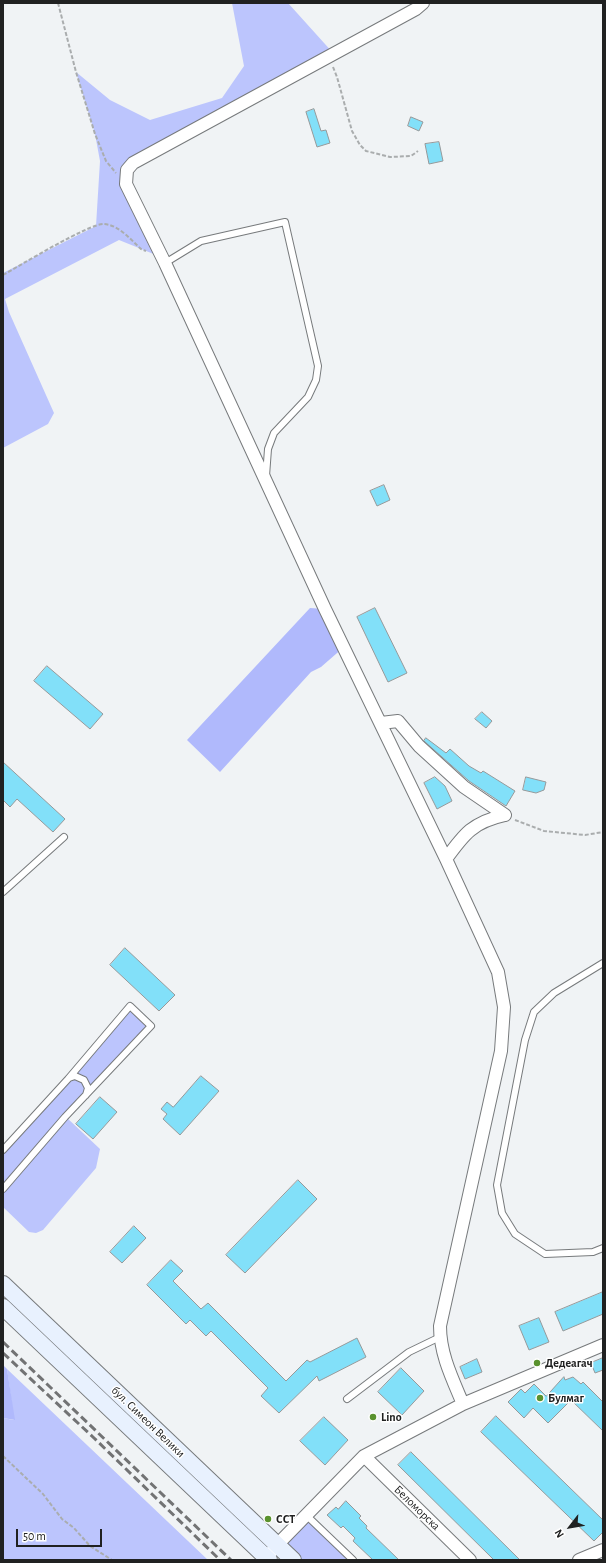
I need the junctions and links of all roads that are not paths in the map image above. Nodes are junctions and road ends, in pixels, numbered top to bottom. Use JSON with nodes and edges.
{"nodes":[{"id":1,"x":423,"y":3,"type":"edge"},
{"id":2,"x":163,"y":260,"type":"junction"},
{"id":3,"x":266,"y":484,"type":"junction"},
{"id":4,"x":381,"y":723,"type":"junction"},
{"id":5,"x":64,"y":837,"type":"dead end"},
{"id":6,"x":446,"y":859,"type":"junction"},
{"id":7,"x":3,"y":892,"type":"edge"},
{"id":8,"x":603,"y":963,"type":"edge"},
{"id":9,"x":68,"y":1079,"type":"junction"},
{"id":10,"x":86,"y":1095,"type":"junction"},
{"id":11,"x":3,"y":1150,"type":"edge"},
{"id":12,"x":3,"y":1189,"type":"edge"},
{"id":13,"x":603,"y":1248,"type":"edge"},
{"id":14,"x":3,"y":1284,"type":"edge"},
{"id":15,"x":3,"y":1307,"type":"edge"},
{"id":16,"x":440,"y":1337,"type":"junction"},
{"id":17,"x":603,"y":1345,"type":"edge"},
{"id":18,"x":347,"y":1398,"type":"dead end"},
{"id":19,"x":463,"y":1404,"type":"junction"},
{"id":20,"x":364,"y":1456,"type":"junction"},
{"id":21,"x":306,"y":1515,"type":"junction"},
{"id":22,"x":277,"y":1545,"type":"junction"},
{"id":23,"x":603,"y":1550,"type":"edge"},
{"id":24,"x":268,"y":1559,"type":"edge"},
{"id":25,"x":293,"y":1560,"type":"edge"},
{"id":26,"x":353,"y":1560,"type":"edge"},
{"id":27,"x":470,"y":1560,"type":"edge"},
{"id":28,"x":579,"y":1560,"type":"edge"}],
"edges":[{"from":1,"to":2,"type":"street"},
{"from":2,"to":3,"type":"street"},
{"from":2,"to":3,"type":"lane"},
{"from":3,"to":4,"type":"street"},
{"from":4,"to":6,"type":"street"},
{"from":4,"to":6,"type":"street"},
{"from":5,"to":7,"type":"lane"},
{"from":6,"to":16,"type":"street"},
{"from":8,"to":13,"type":"lane"},
{"from":9,"to":10,"type":"lane"},
{"from":9,"to":10,"type":"lane"},
{"from":9,"to":11,"type":"lane"},
{"from":10,"to":12,"type":"lane"},
{"from":14,"to":22,"type":"main road","name":"бул. Симеон Велики"},
{"from":15,"to":24,"type":"main road","name":"бул. Симеон Велики"},
{"from":16,"to":18,"type":"lane"},
{"from":16,"to":19,"type":"street"},
{"from":17,"to":19,"type":"street"},
{"from":19,"to":20,"type":"street"},
{"from":20,"to":21,"type":"street"},
{"from":20,"to":27,"type":"street","name":"Беломорска"},
{"from":21,"to":22,"type":"street"},
{"from":21,"to":26,"type":"lane"},
{"from":22,"to":24,"type":"street"},
{"from":22,"to":25,"type":"main road","name":"бул. Симеон Велики"},
{"from":23,"to":28,"type":"street"}]}
